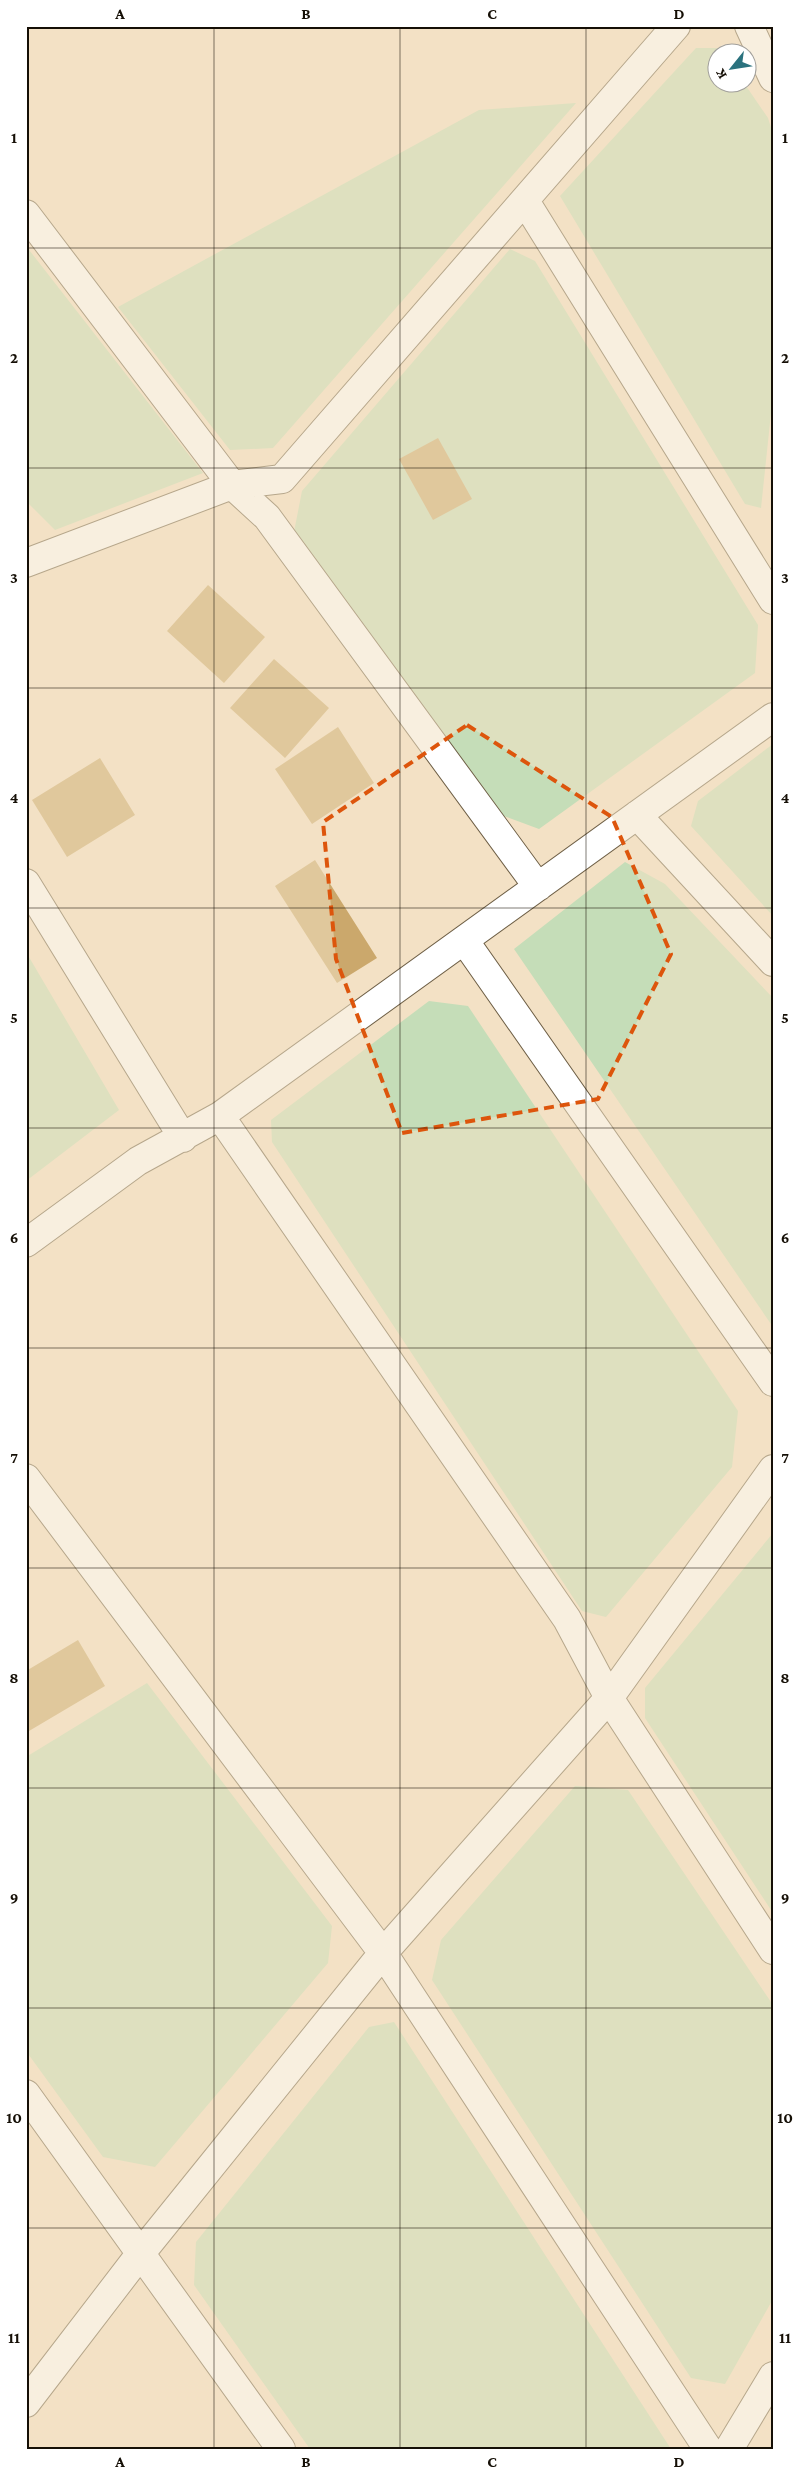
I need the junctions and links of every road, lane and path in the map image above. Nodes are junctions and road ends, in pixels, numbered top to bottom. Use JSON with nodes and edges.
{"nodes":[{"id":1,"x":676,"y":26,"type":"edge"},
{"id":2,"x":749,"y":26,"type":"edge"},
{"id":3,"x":773,"y":78,"type":"edge"},
{"id":4,"x":525,"y":201,"type":"junction"},
{"id":5,"x":26,"y":214,"type":"edge"},
{"id":6,"x":232,"y":485,"type":"junction"},
{"id":7,"x":26,"y":563,"type":"edge"},
{"id":8,"x":773,"y":600,"type":"edge"},
{"id":9,"x":773,"y":717,"type":"edge"},
{"id":10,"x":637,"y":815,"type":"junction"},
{"id":11,"x":26,"y":883,"type":"edge"},
{"id":12,"x":538,"y":887,"type":"junction"},
{"id":13,"x":464,"y":940,"type":"junction"},
{"id":14,"x":773,"y":962,"type":"edge"},
{"id":15,"x":220,"y":1116,"type":"junction"},
{"id":16,"x":183,"y":1138,"type":"junction"},
{"id":17,"x":26,"y":1243,"type":"edge"},
{"id":18,"x":773,"y":1382,"type":"edge"},
{"id":19,"x":773,"y":1469,"type":"edge"},
{"id":20,"x":26,"y":1478,"type":"edge"},
{"id":21,"x":609,"y":1698,"type":"junction"},
{"id":22,"x":773,"y":1950,"type":"edge"},
{"id":23,"x":383,"y":1953,"type":"junction"},
{"id":24,"x":26,"y":2094,"type":"edge"},
{"id":25,"x":141,"y":2254,"type":"junction"},
{"id":26,"x":773,"y":2376,"type":"edge"},
{"id":27,"x":26,"y":2403,"type":"edge"},
{"id":28,"x":281,"y":2449,"type":"edge"},
{"id":29,"x":708,"y":2449,"type":"edge"},
{"id":30,"x":729,"y":2449,"type":"edge"}],
"edges":[{"from":1,"to":4,"type":"street"},
{"from":2,"to":3,"type":"street"},
{"from":4,"to":6,"type":"street"},
{"from":4,"to":8,"type":"street"},
{"from":5,"to":6,"type":"street"},
{"from":6,"to":7,"type":"street"},
{"from":6,"to":12,"type":"street"},
{"from":9,"to":10,"type":"street"},
{"from":10,"to":12,"type":"street"},
{"from":10,"to":14,"type":"street"},
{"from":11,"to":16,"type":"street"},
{"from":12,"to":13,"type":"street"},
{"from":13,"to":15,"type":"street"},
{"from":13,"to":18,"type":"street"},
{"from":15,"to":16,"type":"street"},
{"from":15,"to":21,"type":"street"},
{"from":16,"to":17,"type":"street"},
{"from":19,"to":21,"type":"street"},
{"from":20,"to":23,"type":"street"},
{"from":21,"to":22,"type":"street"},
{"from":21,"to":23,"type":"street"},
{"from":23,"to":25,"type":"street"},
{"from":23,"to":29,"type":"street"},
{"from":24,"to":25,"type":"street"},
{"from":25,"to":27,"type":"street"},
{"from":25,"to":28,"type":"street"},
{"from":26,"to":30,"type":"street"}]}
